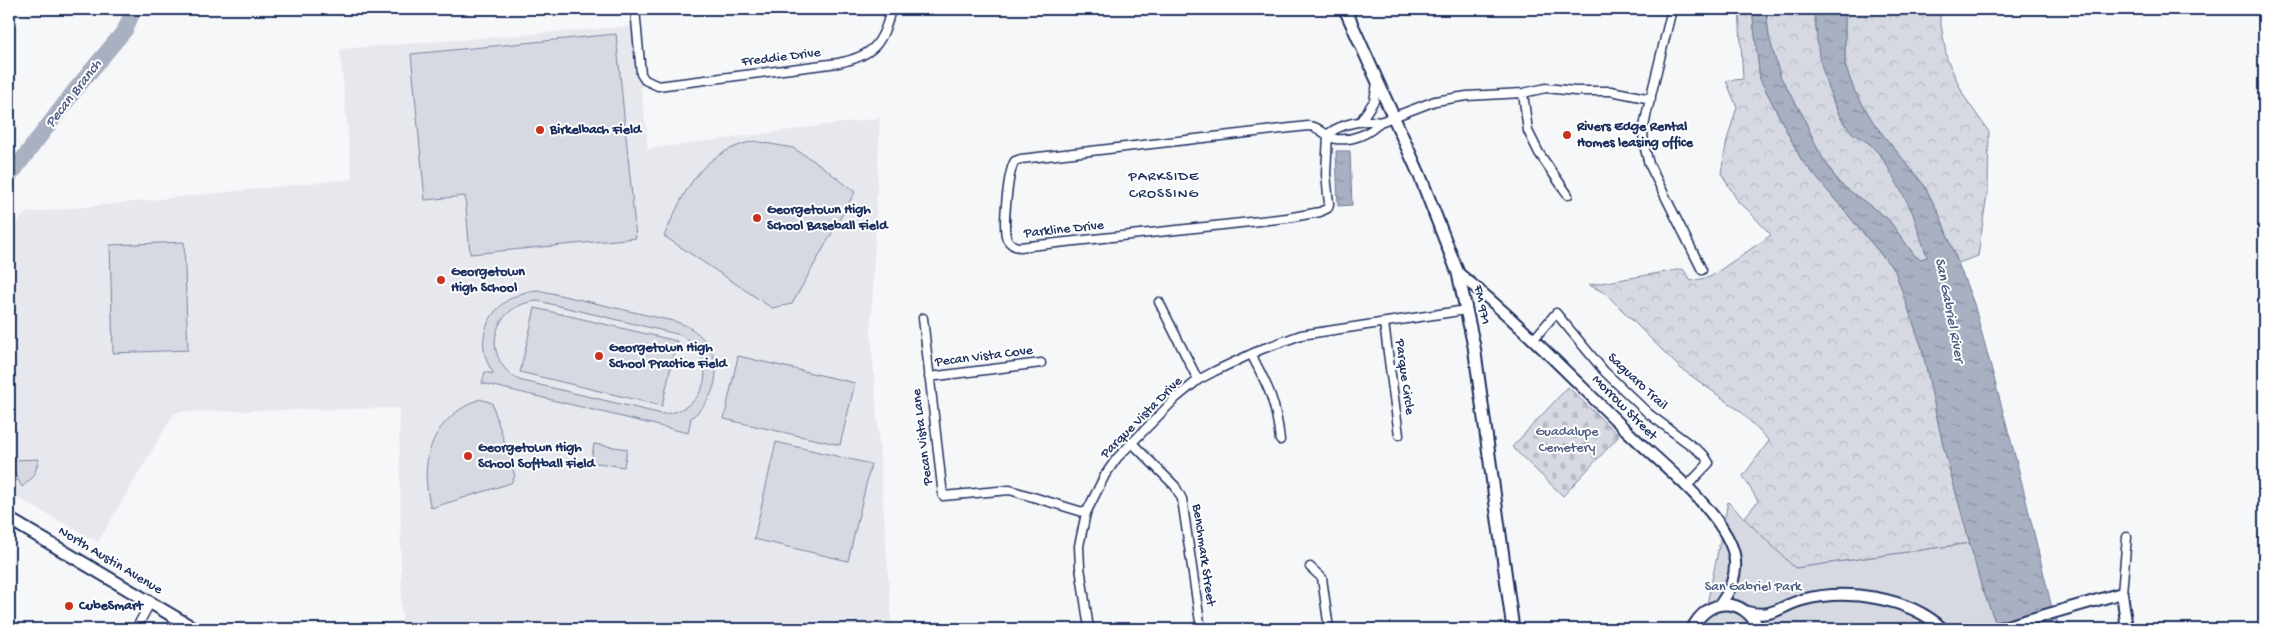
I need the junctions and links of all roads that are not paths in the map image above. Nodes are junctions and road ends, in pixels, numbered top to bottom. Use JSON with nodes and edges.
{"nodes":[{"id":1,"x":635,"y":9,"type":"edge"},
{"id":2,"x":891,"y":9,"type":"edge"},
{"id":3,"x":1345,"y":9,"type":"edge"},
{"id":4,"x":1672,"y":9,"type":"edge"},
{"id":5,"x":1378,"y":82,"type":"junction"},
{"id":6,"x":1523,"y":93,"type":"junction"},
{"id":7,"x":1651,"y":99,"type":"junction"},
{"id":8,"x":1394,"y":117,"type":"junction"},
{"id":9,"x":1360,"y":122,"type":"junction"},
{"id":10,"x":1380,"y":122,"type":"junction"},
{"id":11,"x":1328,"y":134,"type":"junction"},
{"id":12,"x":1568,"y":195,"type":"dead end"},
{"id":13,"x":1702,"y":270,"type":"dead end"},
{"id":14,"x":1458,"y":273,"type":"junction"},
{"id":15,"x":1159,"y":302,"type":"dead end"},
{"id":16,"x":1466,"y":310,"type":"junction"},
{"id":17,"x":923,"y":318,"type":"dead end"},
{"id":18,"x":1384,"y":323,"type":"junction"},
{"id":19,"x":1533,"y":340,"type":"junction"},
{"id":20,"x":1251,"y":354,"type":"junction"},
{"id":21,"x":1041,"y":363,"type":"dead end"},
{"id":22,"x":929,"y":377,"type":"junction"},
{"id":23,"x":1198,"y":380,"type":"junction"},
{"id":24,"x":1399,"y":435,"type":"dead end"},
{"id":25,"x":1280,"y":440,"type":"dead end"},
{"id":26,"x":1132,"y":443,"type":"junction"},
{"id":27,"x":1686,"y":487,"type":"junction"},
{"id":28,"x":1086,"y":513,"type":"junction"},
{"id":29,"x":9,"y":519,"type":"edge"},
{"id":30,"x":2127,"y":537,"type":"dead end"},
{"id":31,"x":1310,"y":567,"type":"dead end"},
{"id":32,"x":1732,"y":584,"type":"junction"},
{"id":33,"x":2122,"y":593,"type":"junction"},
{"id":34,"x":150,"y":603,"type":"junction"},
{"id":35,"x":1720,"y":605,"type":"junction"},
{"id":36,"x":1744,"y":610,"type":"junction"},
{"id":37,"x":1768,"y":615,"type":"junction"},
{"id":38,"x":136,"y":629,"type":"edge"},
{"id":39,"x":195,"y":629,"type":"edge"},
{"id":40,"x":1089,"y":629,"type":"edge"},
{"id":41,"x":1201,"y":629,"type":"edge"},
{"id":42,"x":1329,"y":629,"type":"edge"},
{"id":43,"x":1512,"y":629,"type":"edge"},
{"id":44,"x":1692,"y":629,"type":"edge"},
{"id":45,"x":1760,"y":629,"type":"edge"},
{"id":46,"x":1943,"y":629,"type":"edge"},
{"id":47,"x":1996,"y":629,"type":"edge"},
{"id":48,"x":2127,"y":629,"type":"edge"}],
"edges":[{"from":1,"to":2,"type":"street","name":"Freddie Drive"},
{"from":3,"to":5,"type":"main road","name":"FM 971","number":"FM 971"},
{"from":4,"to":7,"type":"street"},
{"from":5,"to":8,"type":"main road","name":"FM 971","number":"FM 971"},
{"from":5,"to":9,"type":"street"},
{"from":6,"to":7,"type":"street","name":"Parkline Drive"},
{"from":6,"to":8,"type":"street","name":"Parkline Drive"},
{"from":6,"to":12,"type":"street"},
{"from":7,"to":13,"type":"street"},
{"from":8,"to":10,"type":"street","name":"Parkline Drive"},
{"from":8,"to":14,"type":"main road","name":"FM 971","number":"FM 971"},
{"from":9,"to":10,"type":"street","name":"Parkline Drive"},
{"from":9,"to":11,"type":"street","name":"Parkline Drive"},
{"from":10,"to":11,"type":"street","name":"Parkline Drive"},
{"from":11,"to":11,"type":"street","name":"Parkline Drive"},
{"from":14,"to":16,"type":"main road","name":"FM 971","number":"FM 971"},
{"from":14,"to":19,"type":"street","name":"Morrow Street"},
{"from":15,"to":23,"type":"street"},
{"from":16,"to":18,"type":"street","name":"Parque Vista Drive"},
{"from":16,"to":43,"type":"main road","name":"FM 971","number":"FM 971"},
{"from":17,"to":22,"type":"street","name":"Pecan Vista Lane"},
{"from":18,"to":20,"type":"street","name":"Parque Vista Drive"},
{"from":18,"to":24,"type":"street","name":"Parque Circle"},
{"from":19,"to":27,"type":"street","name":"Morrow Street"},
{"from":19,"to":27,"type":"street","name":"Saguaro Trail"},
{"from":20,"to":23,"type":"street","name":"Parque Vista Drive"},
{"from":20,"to":25,"type":"street"},
{"from":21,"to":22,"type":"street","name":"Pecan Vista Cove"},
{"from":22,"to":28,"type":"street","name":"Pecan Vista Lane"},
{"from":23,"to":26,"type":"street","name":"Parque Vista Drive"},
{"from":26,"to":28,"type":"street","name":"Parque Vista Drive"},
{"from":26,"to":41,"type":"street","name":"Benchmark Street"},
{"from":27,"to":32,"type":"street","name":"Morrow Street"},
{"from":28,"to":40,"type":"street","name":"Parque Vista Drive"},
{"from":29,"to":34,"type":"main road","name":"North Austin Avenue"},
{"from":30,"to":33,"type":"street"},
{"from":31,"to":42,"type":"street"},
{"from":32,"to":35,"type":"street","name":"Morrow Street"},
{"from":32,"to":36,"type":"street","name":"Morrow Street"},
{"from":33,"to":47,"type":"street"},
{"from":33,"to":48,"type":"street"},
{"from":34,"to":38,"type":"street"},
{"from":34,"to":39,"type":"main road","name":"North Austin Avenue"},
{"from":35,"to":36,"type":"street"},
{"from":35,"to":44,"type":"street"},
{"from":36,"to":37,"type":"street"},
{"from":36,"to":45,"type":"street","name":"Morrow Street"},
{"from":37,"to":45,"type":"street"},
{"from":37,"to":46,"type":"street"}]}
